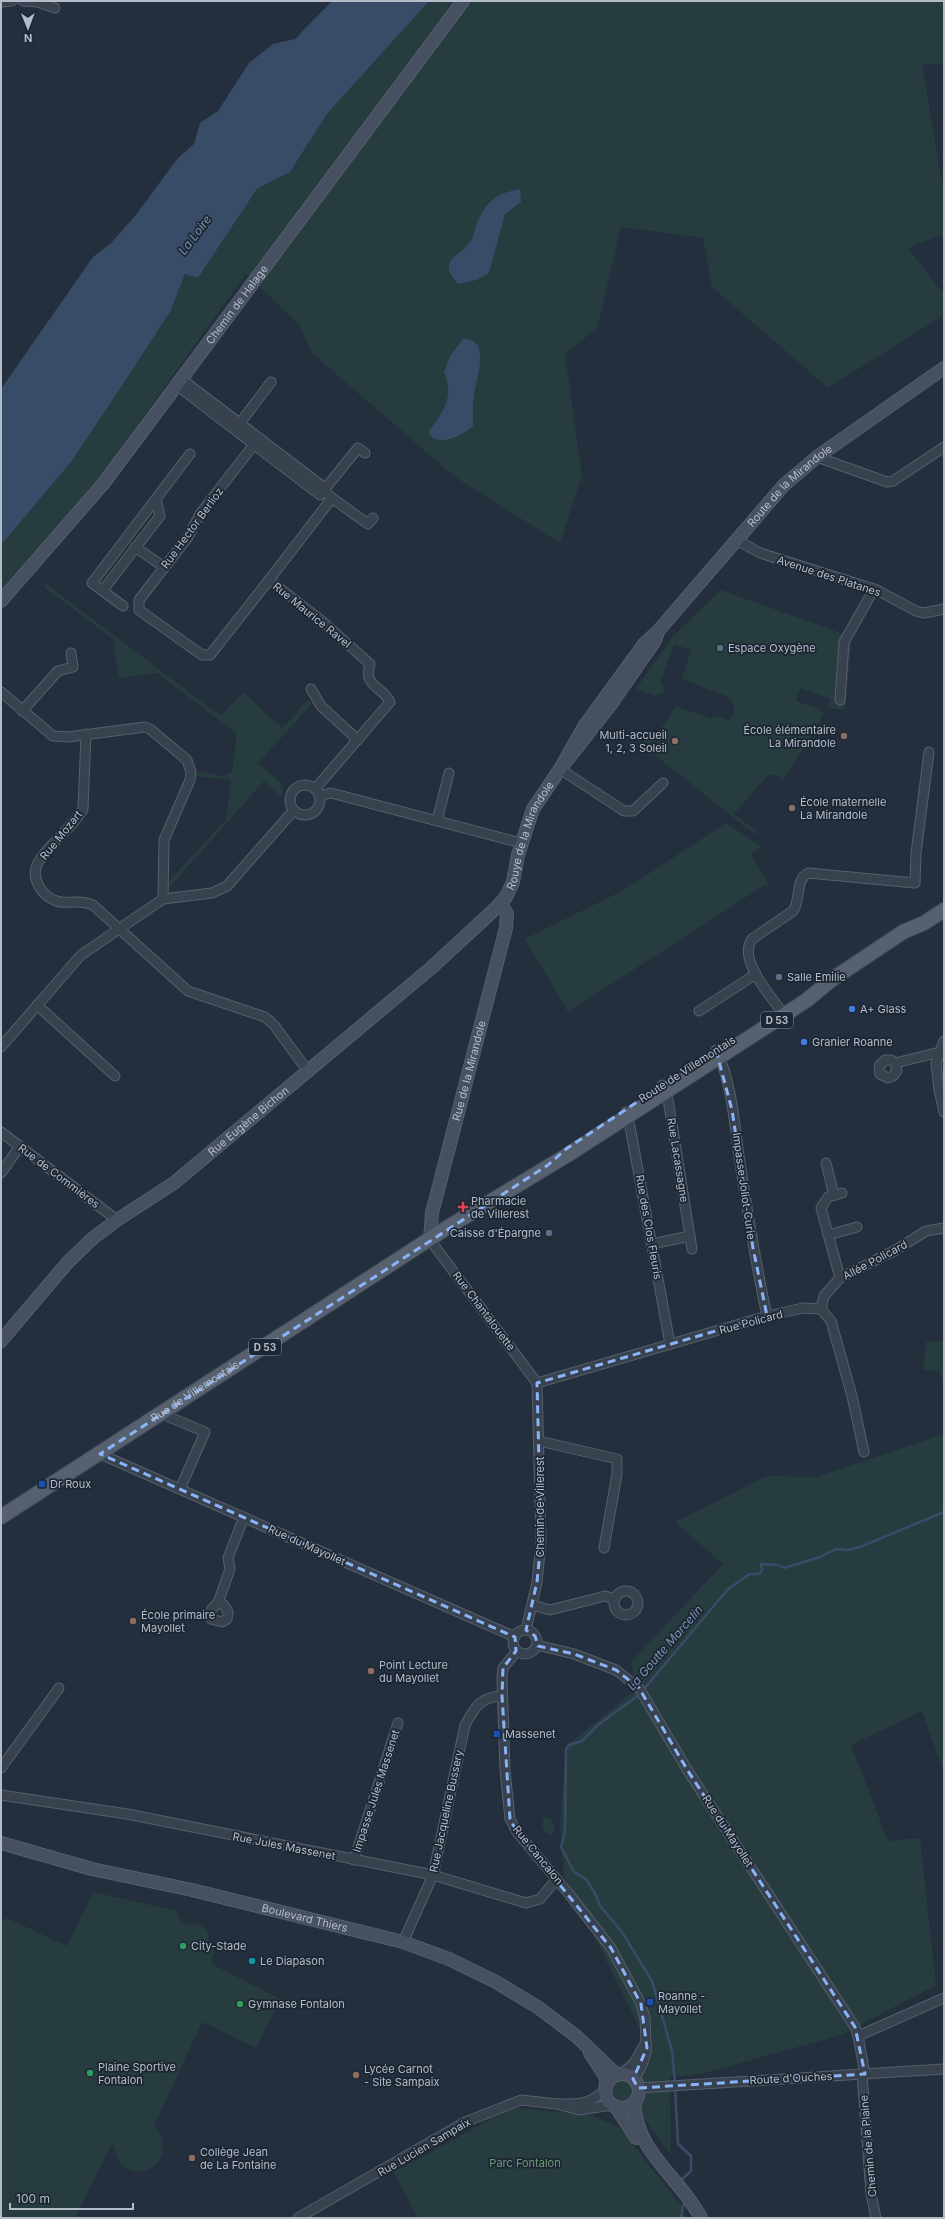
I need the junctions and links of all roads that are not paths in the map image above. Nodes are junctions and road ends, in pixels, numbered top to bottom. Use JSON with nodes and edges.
{"nodes":[{"id":1,"x":12,"y":1,"type":"edge"},
{"id":2,"x":23,"y":1,"type":"edge"},
{"id":3,"x":463,"y":1,"type":"edge"},
{"id":4,"x":1,"y":2,"type":"edge"},
{"id":5,"x":55,"y":8,"type":"dead end"},
{"id":6,"x":944,"y":368,"type":"edge"},
{"id":7,"x":178,"y":381,"type":"junction"},
{"id":8,"x":271,"y":382,"type":"dead end"},
{"id":9,"x":237,"y":426,"type":"junction"},
{"id":10,"x":256,"y":441,"type":"junction"},
{"id":11,"x":944,"y":447,"type":"edge"},
{"id":12,"x":365,"y":453,"type":"dead end"},
{"id":13,"x":190,"y":454,"type":"dead end"},
{"id":14,"x":817,"y":457,"type":"junction"},
{"id":15,"x":323,"y":492,"type":"junction"},
{"id":16,"x":332,"y":498,"type":"junction"},
{"id":17,"x":156,"y":499,"type":"junction"},
{"id":18,"x":373,"y":518,"type":"dead end"},
{"id":19,"x":737,"y":540,"type":"junction"},
{"id":20,"x":135,"y":547,"type":"junction"},
{"id":21,"x":164,"y":567,"type":"junction"},
{"id":22,"x":268,"y":580,"type":"junction"},
{"id":23,"x":874,"y":589,"type":"junction"},
{"id":24,"x":103,"y":590,"type":"junction"},
{"id":25,"x":1,"y":601,"type":"edge"},
{"id":26,"x":123,"y":606,"type":"dead end"},
{"id":27,"x":944,"y":610,"type":"edge"},
{"id":28,"x":71,"y":653,"type":"dead end"},
{"id":29,"x":311,"y":689,"type":"dead end"},
{"id":30,"x":1,"y":692,"type":"edge"},
{"id":31,"x":840,"y":700,"type":"dead end"},
{"id":32,"x":22,"y":711,"type":"junction"},
{"id":33,"x":86,"y":734,"type":"junction"},
{"id":34,"x":358,"y":740,"type":"junction"},
{"id":35,"x":929,"y":752,"type":"dead end"},
{"id":36,"x":560,"y":769,"type":"junction"},
{"id":37,"x":449,"y":773,"type":"dead end"},
{"id":38,"x":663,"y":783,"type":"dead end"},
{"id":39,"x":317,"y":792,"type":"junction"},
{"id":40,"x":294,"y":810,"type":"junction"},
{"id":41,"x":437,"y":822,"type":"junction"},
{"id":42,"x":521,"y":843,"type":"junction"},
{"id":43,"x":163,"y":899,"type":"junction"},
{"id":44,"x":944,"y":901,"type":"edge"},
{"id":45,"x":501,"y":903,"type":"junction"},
{"id":46,"x":944,"y":910,"type":"edge"},
{"id":47,"x":118,"y":928,"type":"junction"},
{"id":48,"x":903,"y":932,"type":"junction"},
{"id":49,"x":756,"y":974,"type":"junction"},
{"id":50,"x":37,"y":1005,"type":"junction"},
{"id":51,"x":699,"y":1012,"type":"dead end"},
{"id":52,"x":782,"y":1012,"type":"junction"},
{"id":53,"x":944,"y":1041,"type":"edge"},
{"id":54,"x":1,"y":1047,"type":"edge"},
{"id":55,"x":940,"y":1052,"type":"junction"},
{"id":56,"x":718,"y":1053,"type":"junction"},
{"id":57,"x":940,"y":1062,"type":"edge"},
{"id":58,"x":895,"y":1063,"type":"dead end"},
{"id":59,"x":307,"y":1070,"type":"junction"},
{"id":60,"x":115,"y":1076,"type":"dead end"},
{"id":61,"x":664,"y":1088,"type":"junction"},
{"id":62,"x":944,"y":1112,"type":"edge"},
{"id":63,"x":626,"y":1113,"type":"junction"},
{"id":64,"x":1,"y":1132,"type":"edge"},
{"id":65,"x":20,"y":1146,"type":"junction"},
{"id":66,"x":826,"y":1163,"type":"dead end"},
{"id":67,"x":1,"y":1173,"type":"edge"},
{"id":68,"x":117,"y":1220,"type":"junction"},
{"id":69,"x":857,"y":1227,"type":"dead end"},
{"id":70,"x":944,"y":1228,"type":"edge"},
{"id":71,"x":828,"y":1235,"type":"junction"},
{"id":72,"x":690,"y":1236,"type":"junction"},
{"id":73,"x":430,"y":1240,"type":"junction"},
{"id":74,"x":652,"y":1244,"type":"junction"},
{"id":75,"x":692,"y":1249,"type":"dead end"},
{"id":76,"x":840,"y":1278,"type":"junction"},
{"id":77,"x":821,"y":1309,"type":"junction"},
{"id":78,"x":767,"y":1316,"type":"junction"},
{"id":79,"x":1,"y":1341,"type":"edge"},
{"id":80,"x":670,"y":1344,"type":"junction"},
{"id":81,"x":537,"y":1382,"type":"junction"},
{"id":82,"x":162,"y":1414,"type":"junction"},
{"id":83,"x":539,"y":1441,"type":"junction"},
{"id":84,"x":864,"y":1452,"type":"dead end"},
{"id":85,"x":100,"y":1454,"type":"junction"},
{"id":86,"x":180,"y":1489,"type":"junction"},
{"id":87,"x":1,"y":1517,"type":"edge"},
{"id":88,"x":244,"y":1517,"type":"junction"},
{"id":89,"x":604,"y":1548,"type":"dead end"},
{"id":90,"x":615,"y":1599,"type":"dead end"},
{"id":91,"x":218,"y":1603,"type":"dead end"},
{"id":92,"x":532,"y":1605,"type":"junction"},
{"id":93,"x":526,"y":1630,"type":"junction"},
{"id":94,"x":515,"y":1637,"type":"junction"},
{"id":95,"x":536,"y":1646,"type":"junction"},
{"id":96,"x":517,"y":1651,"type":"junction"},
{"id":97,"x":59,"y":1688,"type":"dead end"},
{"id":98,"x":502,"y":1696,"type":"junction"},
{"id":99,"x":398,"y":1723,"type":"dead end"},
{"id":100,"x":1,"y":1768,"type":"edge"},
{"id":101,"x":1,"y":1795,"type":"edge"},
{"id":102,"x":1,"y":1843,"type":"edge"},
{"id":103,"x":354,"y":1860,"type":"junction"},
{"id":104,"x":432,"y":1875,"type":"junction"},
{"id":105,"x":556,"y":1880,"type":"junction"},
{"id":106,"x":403,"y":1942,"type":"junction"},
{"id":107,"x":944,"y":1998,"type":"edge"},
{"id":108,"x":858,"y":2036,"type":"junction"},
{"id":109,"x":646,"y":2042,"type":"junction"},
{"id":110,"x":586,"y":2046,"type":"junction"},
{"id":111,"x":944,"y":2069,"type":"edge"},
{"id":112,"x":863,"y":2074,"type":"junction"},
{"id":113,"x":619,"y":2075,"type":"junction"},
{"id":114,"x":636,"y":2083,"type":"junction"},
{"id":115,"x":606,"y":2087,"type":"junction"},
{"id":116,"x":634,"y":2103,"type":"junction"},
{"id":117,"x":558,"y":2104,"type":"junction"},
{"id":118,"x":614,"y":2106,"type":"junction"},
{"id":119,"x":647,"y":2148,"type":"junction"},
{"id":120,"x":298,"y":2218,"type":"edge"},
{"id":121,"x":701,"y":2218,"type":"edge"},
{"id":122,"x":876,"y":2218,"type":"edge"}],
"edges":[{"from":1,"to":4,"type":"street"},
{"from":2,"to":5,"type":"street"},
{"from":3,"to":7,"type":"main road","name":"Chemin de Halage"},
{"from":6,"to":14,"type":"main road","name":"Route de la Mirandole"},
{"from":7,"to":9,"type":"street"},
{"from":7,"to":25,"type":"main road","name":"Chemin de Halage"},
{"from":8,"to":9,"type":"street"},
{"from":9,"to":10,"type":"street"},
{"from":10,"to":15,"type":"street"},
{"from":10,"to":21,"type":"street","name":"Rue Hector Berlioz"},
{"from":11,"to":14,"type":"street"},
{"from":12,"to":15,"type":"street"},
{"from":13,"to":17,"type":"street"},
{"from":14,"to":19,"type":"main road","name":"Route de la Mirandole"},
{"from":15,"to":16,"type":"street"},
{"from":16,"to":18,"type":"street"},
{"from":16,"to":22,"type":"street","name":"Rue Maurice Ravel"},
{"from":17,"to":20,"type":"street"},
{"from":17,"to":24,"type":"street"},
{"from":19,"to":23,"type":"street","name":"Avenue des Platanes"},
{"from":19,"to":36,"type":"main road","name":"Route de la Mirandole"},
{"from":20,"to":21,"type":"street"},
{"from":20,"to":24,"type":"street"},
{"from":21,"to":22,"type":"street","name":"Rue Hector Berlioz"},
{"from":22,"to":34,"type":"street","name":"Rue Maurice Ravel"},
{"from":23,"to":27,"type":"street","name":"Avenue des Platanes"},
{"from":23,"to":31,"type":"street"},
{"from":24,"to":26,"type":"street"},
{"from":28,"to":32,"type":"street"},
{"from":29,"to":34,"type":"street"},
{"from":30,"to":32,"type":"street"},
{"from":32,"to":33,"type":"street"},
{"from":33,"to":43,"type":"street"},
{"from":33,"to":47,"type":"street","name":"Rue Mozart"},
{"from":34,"to":39,"type":"street"},
{"from":35,"to":49,"type":"street"},
{"from":36,"to":38,"type":"street"},
{"from":36,"to":42,"type":"main road","name":"Rouye de la Mirandole"},
{"from":37,"to":41,"type":"street"},
{"from":39,"to":40,"type":"street"},
{"from":39,"to":40,"type":"street"},
{"from":39,"to":41,"type":"street"},
{"from":40,"to":43,"type":"street"},
{"from":41,"to":42,"type":"street"},
{"from":42,"to":45,"type":"main road","name":"Rouye de la Mirandole"},
{"from":43,"to":47,"type":"street"},
{"from":44,"to":48,"type":"main road","name":"Route de Villemontais","number":"D 53"},
{"from":45,"to":59,"type":"main road","name":"Rue Eugène Bichon"},
{"from":45,"to":73,"type":"main road","name":"Rue de la Mirandole"},
{"from":46,"to":48,"type":"main road","name":"Route de Villemontais","number":"D 53"},
{"from":47,"to":50,"type":"street"},
{"from":47,"to":59,"type":"street","name":"Rue Mozart"},
{"from":48,"to":52,"type":"main road","name":"Route de Villemontais","number":"D 53"},
{"from":49,"to":51,"type":"street"},
{"from":49,"to":52,"type":"street"},
{"from":50,"to":54,"type":"street"},
{"from":50,"to":60,"type":"street"},
{"from":52,"to":56,"type":"main road","name":"Route de Villemontais","number":"D 53"},
{"from":53,"to":55,"type":"street"},
{"from":55,"to":57,"type":"street"},
{"from":55,"to":58,"type":"street"},
{"from":56,"to":61,"type":"main road","name":"Route de Villemontais","number":"D 53"},
{"from":56,"to":78,"type":"street","name":"Impasse Joliot-Curie"},
{"from":57,"to":62,"type":"street"},
{"from":59,"to":68,"type":"main road","name":"Rue Eugène Bichon"},
{"from":61,"to":63,"type":"main road","name":"Route de Villemontais","number":"D 53"},
{"from":61,"to":72,"type":"street","name":"Rue Lacassagne"},
{"from":63,"to":73,"type":"main road","name":"Route de Villemontais","number":"D 53"},
{"from":63,"to":74,"type":"street","name":"Rue des Clos Fleuris"},
{"from":64,"to":65,"type":"street","name":"Rue de Commières"},
{"from":65,"to":67,"type":"street"},
{"from":65,"to":68,"type":"street","name":"Rue de Commières"},
{"from":66,"to":71,"type":"street"},
{"from":68,"to":79,"type":"main road","name":"Rue Eugène Bichon"},
{"from":69,"to":71,"type":"street"},
{"from":70,"to":76,"type":"street","name":"Allée Policard"},
{"from":71,"to":76,"type":"street"},
{"from":72,"to":74,"type":"street"},
{"from":72,"to":75,"type":"street","name":"Rue Lacassagne"},
{"from":73,"to":81,"type":"street","name":"Rue Chantalouette"},
{"from":73,"to":82,"type":"main road","name":"Rue de Villemontais","number":"D 53"},
{"from":74,"to":80,"type":"street","name":"Rue des Clos Fleuris"},
{"from":76,"to":77,"type":"street","name":"Allée Policard"},
{"from":77,"to":78,"type":"street","name":"Rue Policard"},
{"from":77,"to":84,"type":"street"},
{"from":78,"to":80,"type":"street","name":"Rue Policard"},
{"from":80,"to":81,"type":"street","name":"Rue Policard"},
{"from":81,"to":83,"type":"street","name":"Chemin de Villerest"},
{"from":82,"to":85,"type":"main road","name":"Rue de Villemontais","number":"D 53"},
{"from":82,"to":86,"type":"street"},
{"from":83,"to":89,"type":"street"},
{"from":83,"to":92,"type":"street","name":"Chemin de Villerest"},
{"from":85,"to":86,"type":"street","name":"Rue du Mayollet"},
{"from":85,"to":87,"type":"main road","name":"Rue de Villemontais","number":"D 53"},
{"from":86,"to":88,"type":"street","name":"Rue du Mayollet"},
{"from":88,"to":91,"type":"street"},
{"from":88,"to":94,"type":"street","name":"Rue du Mayollet"},
{"from":90,"to":92,"type":"street"},
{"from":92,"to":93,"type":"street","name":"Chemin de Villerest"},
{"from":93,"to":94,"type":"street"},
{"from":93,"to":95,"type":"street"},
{"from":94,"to":96,"type":"street"},
{"from":95,"to":96,"type":"street"},
{"from":95,"to":108,"type":"street","name":"Rue du Mayollet"},
{"from":96,"to":98,"type":"street","name":"Rue Cancalon"},
{"from":97,"to":100,"type":"street"},
{"from":98,"to":104,"type":"street","name":"Rue Jacqueline Bussery"},
{"from":98,"to":105,"type":"street","name":"Rue Cancalon"},
{"from":99,"to":103,"type":"street","name":"Impasse Jules Massenet"},
{"from":101,"to":103,"type":"street","name":"Rue Jules Massenet"},
{"from":102,"to":106,"type":"main road","name":"Boulevard Thiers"},
{"from":103,"to":104,"type":"street","name":"Rue Jules Massenet"},
{"from":104,"to":105,"type":"street","name":"Rue Jules Massenet"},
{"from":104,"to":106,"type":"street","name":"Rue Jacqueline Bussery"},
{"from":105,"to":109,"type":"street","name":"Rue Cancalon"},
{"from":106,"to":110,"type":"main road","name":"Boulevard Thiers"},
{"from":107,"to":108,"type":"street"},
{"from":108,"to":112,"type":"street","name":"Rue du Mayollet"},
{"from":109,"to":113,"type":"street"},
{"from":109,"to":114,"type":"street","name":"Rue Cancalon"},
{"from":110,"to":113,"type":"main road","name":"Boulevard Thiers"},
{"from":110,"to":115,"type":"main road","name":"Boulevard Thiers"},
{"from":111,"to":112,"type":"street","name":"Route d'Ouches"},
{"from":112,"to":114,"type":"street","name":"Route d'Ouches"},
{"from":112,"to":122,"type":"street","name":"Chemin de la Plaine"},
{"from":113,"to":114,"type":"main road"},
{"from":113,"to":115,"type":"main road"},
{"from":114,"to":116,"type":"main road"},
{"from":115,"to":117,"type":"street","name":"Rue Lucien Sampaix"},
{"from":115,"to":118,"type":"main road"},
{"from":116,"to":118,"type":"main road"},
{"from":116,"to":119,"type":"main road"},
{"from":117,"to":118,"type":"street","name":"Rue Lucien Sampaix"},
{"from":117,"to":120,"type":"street","name":"Rue Lucien Sampaix"},
{"from":118,"to":119,"type":"main road"},
{"from":119,"to":121,"type":"main road"}]}
